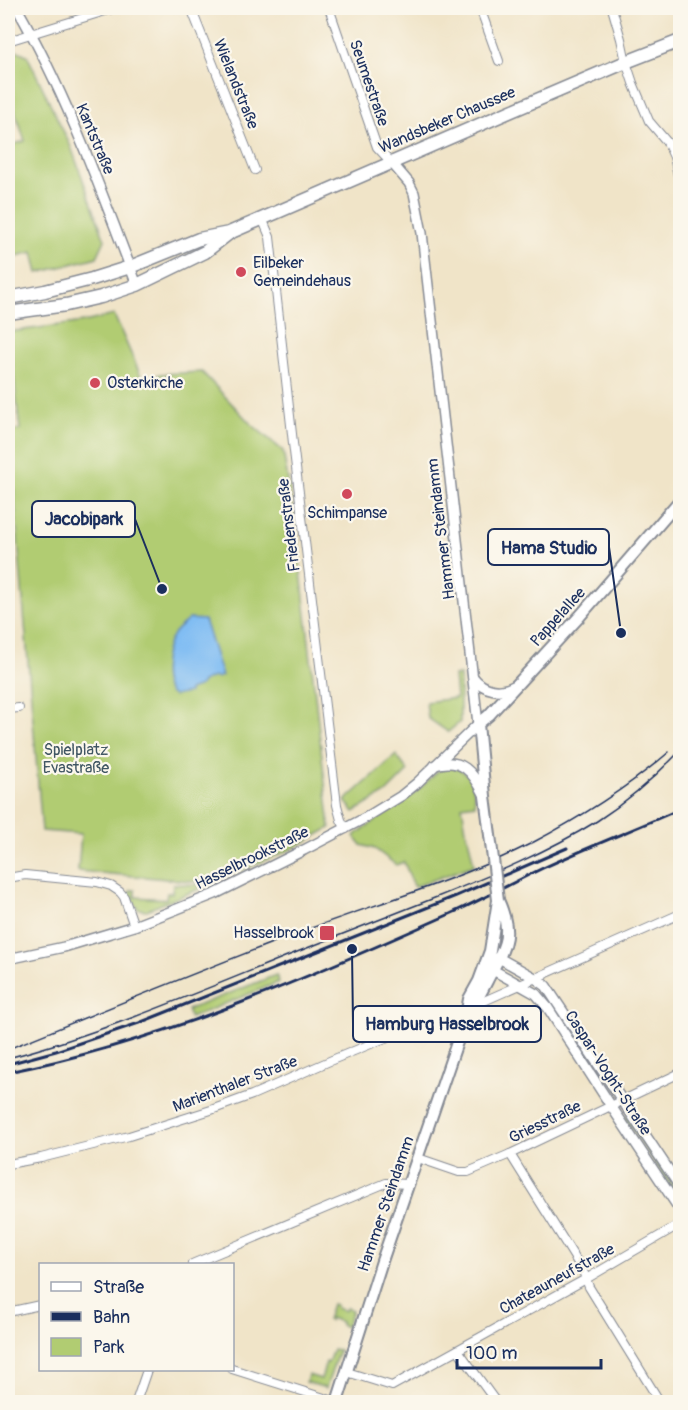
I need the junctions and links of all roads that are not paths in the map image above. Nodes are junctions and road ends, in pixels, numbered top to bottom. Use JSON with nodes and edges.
{"nodes":[{"id":1,"x":17,"y":8,"type":"edge"},
{"id":2,"x":115,"y":8,"type":"edge"},
{"id":3,"x":191,"y":8,"type":"edge"},
{"id":4,"x":329,"y":8,"type":"edge"},
{"id":5,"x":480,"y":8,"type":"edge"},
{"id":6,"x":612,"y":8,"type":"edge"},
{"id":7,"x":32,"y":34,"type":"junction"},
{"id":8,"x":8,"y":41,"type":"edge"},
{"id":9,"x":681,"y":41,"type":"edge"},
{"id":10,"x":499,"y":62,"type":"dead end"},
{"id":11,"x":626,"y":62,"type":"junction"},
{"id":12,"x":391,"y":162,"type":"junction"},
{"id":13,"x":255,"y":170,"type":"dead end"},
{"id":14,"x":681,"y":185,"type":"edge"},
{"id":15,"x":262,"y":218,"type":"junction"},
{"id":16,"x":229,"y":233,"type":"junction"},
{"id":17,"x":130,"y":267,"type":"junction"},
{"id":18,"x":137,"y":285,"type":"junction"},
{"id":19,"x":8,"y":298,"type":"edge"},
{"id":20,"x":8,"y":313,"type":"edge"},
{"id":21,"x":681,"y":500,"type":"edge"},
{"id":22,"x":473,"y":677,"type":"junction"},
{"id":23,"x":516,"y":685,"type":"junction"},
{"id":24,"x":19,"y":708,"type":"dead end"},
{"id":25,"x":8,"y":709,"type":"edge"},
{"id":26,"x":478,"y":724,"type":"junction"},
{"id":27,"x":435,"y":765,"type":"junction"},
{"id":28,"x":485,"y":796,"type":"junction"},
{"id":29,"x":346,"y":829,"type":"junction"},
{"id":30,"x":8,"y":878,"type":"edge"},
{"id":31,"x":681,"y":914,"type":"edge"},
{"id":32,"x":134,"y":926,"type":"junction"},
{"id":33,"x":493,"y":958,"type":"junction"},
{"id":34,"x":8,"y":959,"type":"edge"},
{"id":35,"x":493,"y":970,"type":"junction"},
{"id":36,"x":535,"y":978,"type":"junction"},
{"id":37,"x":521,"y":985,"type":"junction"},
{"id":38,"x":475,"y":1005,"type":"junction"},
{"id":39,"x":466,"y":1016,"type":"junction"},
{"id":40,"x":681,"y":1073,"type":"edge"},
{"id":41,"x":622,"y":1100,"type":"junction"},
{"id":42,"x":611,"y":1106,"type":"junction"},
{"id":43,"x":510,"y":1155,"type":"junction"},
{"id":44,"x":418,"y":1158,"type":"junction"},
{"id":45,"x":8,"y":1164,"type":"edge"},
{"id":46,"x":409,"y":1184,"type":"junction"},
{"id":47,"x":681,"y":1187,"type":"edge"},
{"id":48,"x":681,"y":1210,"type":"edge"},
{"id":49,"x":681,"y":1224,"type":"edge"},
{"id":50,"x":194,"y":1263,"type":"edge"},
{"id":51,"x":586,"y":1279,"type":"junction"},
{"id":52,"x":39,"y":1305,"type":"edge"},
{"id":53,"x":8,"y":1312,"type":"edge"},
{"id":54,"x":458,"y":1350,"type":"junction"},
{"id":55,"x":234,"y":1370,"type":"edge"},
{"id":56,"x":147,"y":1371,"type":"edge"},
{"id":57,"x":347,"y":1372,"type":"junction"},
{"id":58,"x":136,"y":1402,"type":"edge"},
{"id":59,"x":337,"y":1402,"type":"edge"},
{"id":60,"x":496,"y":1402,"type":"edge"},
{"id":61,"x":660,"y":1402,"type":"edge"}],
"edges":[{"from":1,"to":7,"type":"street","name":"Kantstraße"},
{"from":2,"to":7,"type":"street"},
{"from":3,"to":13,"type":"street","name":"Wielandstraße"},
{"from":4,"to":12,"type":"street","name":"Seumestraße"},
{"from":5,"to":10,"type":"street"},
{"from":6,"to":11,"type":"street"},
{"from":7,"to":8,"type":"street"},
{"from":7,"to":17,"type":"street","name":"Kantstraße"},
{"from":9,"to":11,"type":"main road","name":"Wandsbeker Chaussee"},
{"from":11,"to":12,"type":"main road","name":"Wandsbeker Chaussee"},
{"from":11,"to":14,"type":"street"},
{"from":12,"to":15,"type":"main road","name":"Wandsbeker Chaussee"},
{"from":12,"to":22,"type":"street","name":"Hammer Steindamm"},
{"from":15,"to":16,"type":"main road","name":"Wandsbeker Chaussee"},
{"from":15,"to":29,"type":"street","name":"Friedenstraße"},
{"from":16,"to":17,"type":"main road","name":"Wandsbeker Chaussee"},
{"from":16,"to":18,"type":"main road","name":"Wandsbeker Chaussee"},
{"from":17,"to":18,"type":"street","name":"Kantstraße"},
{"from":17,"to":19,"type":"main road","name":"Wandsbeker Chaussee"},
{"from":18,"to":20,"type":"main road","name":"Wandsbeker Chaussee"},
{"from":21,"to":23,"type":"main road","name":"Pappelallee"},
{"from":22,"to":23,"type":"street"},
{"from":22,"to":26,"type":"street","name":"Hammer Steindamm"},
{"from":23,"to":26,"type":"main road","name":"Pappelallee"},
{"from":24,"to":25,"type":"street"},
{"from":26,"to":27,"type":"street","name":"Hasselbrookstraße"},
{"from":26,"to":28,"type":"main road","name":"Hammer Steindamm"},
{"from":27,"to":28,"type":"street"},
{"from":27,"to":29,"type":"street","name":"Hasselbrookstraße"},
{"from":28,"to":33,"type":"main road","name":"Hammer Steindamm","bridge":true},
{"from":29,"to":32,"type":"street","name":"Hasselbrookstraße"},
{"from":30,"to":32,"type":"street"},
{"from":31,"to":36,"type":"street"},
{"from":32,"to":34,"type":"street","name":"Hasselbrookstraße"},
{"from":33,"to":35,"type":"main road","name":"Hammer Steindamm"},
{"from":33,"to":36,"type":"street","name":"Caspar-Voght-Straße"},
{"from":33,"to":39,"type":"main road","name":"Hammer Steindamm"},
{"from":35,"to":37,"type":"street","name":"Caspar-Voght-Straße"},
{"from":35,"to":38,"type":"main road","name":"Hammer Steindamm"},
{"from":36,"to":37,"type":"street"},
{"from":36,"to":41,"type":"street","name":"Caspar-Voght-Straße"},
{"from":37,"to":38,"type":"street"},
{"from":37,"to":42,"type":"street","name":"Caspar-Voght-Straße"},
{"from":38,"to":39,"type":"main road","name":"Hammer Steindamm"},
{"from":39,"to":44,"type":"main road","name":"Hammer Steindamm"},
{"from":39,"to":45,"type":"street","name":"Marienthaler Straße"},
{"from":40,"to":41,"type":"street","name":"Griesstraße"},
{"from":41,"to":42,"type":"street","name":"Griesstraße"},
{"from":41,"to":47,"type":"street","name":"Caspar-Voght-Straße"},
{"from":42,"to":43,"type":"street","name":"Griesstraße"},
{"from":42,"to":48,"type":"street","name":"Caspar-Voght-Straße"},
{"from":43,"to":44,"type":"street","name":"Griesstraße"},
{"from":43,"to":51,"type":"street"},
{"from":44,"to":46,"type":"main road","name":"Hammer Steindamm"},
{"from":46,"to":50,"type":"street"},
{"from":46,"to":57,"type":"main road","name":"Hammer Steindamm"},
{"from":49,"to":51,"type":"street","name":"Chateauneufstraße"},
{"from":51,"to":54,"type":"street","name":"Chateauneufstraße"},
{"from":51,"to":61,"type":"street"},
{"from":52,"to":53,"type":"street"},
{"from":54,"to":57,"type":"street","name":"Chateauneufstraße"},
{"from":54,"to":60,"type":"street"},
{"from":55,"to":59,"type":"street"},
{"from":56,"to":58,"type":"street"},
{"from":57,"to":59,"type":"main road","name":"Hammer Steindamm"}]}
